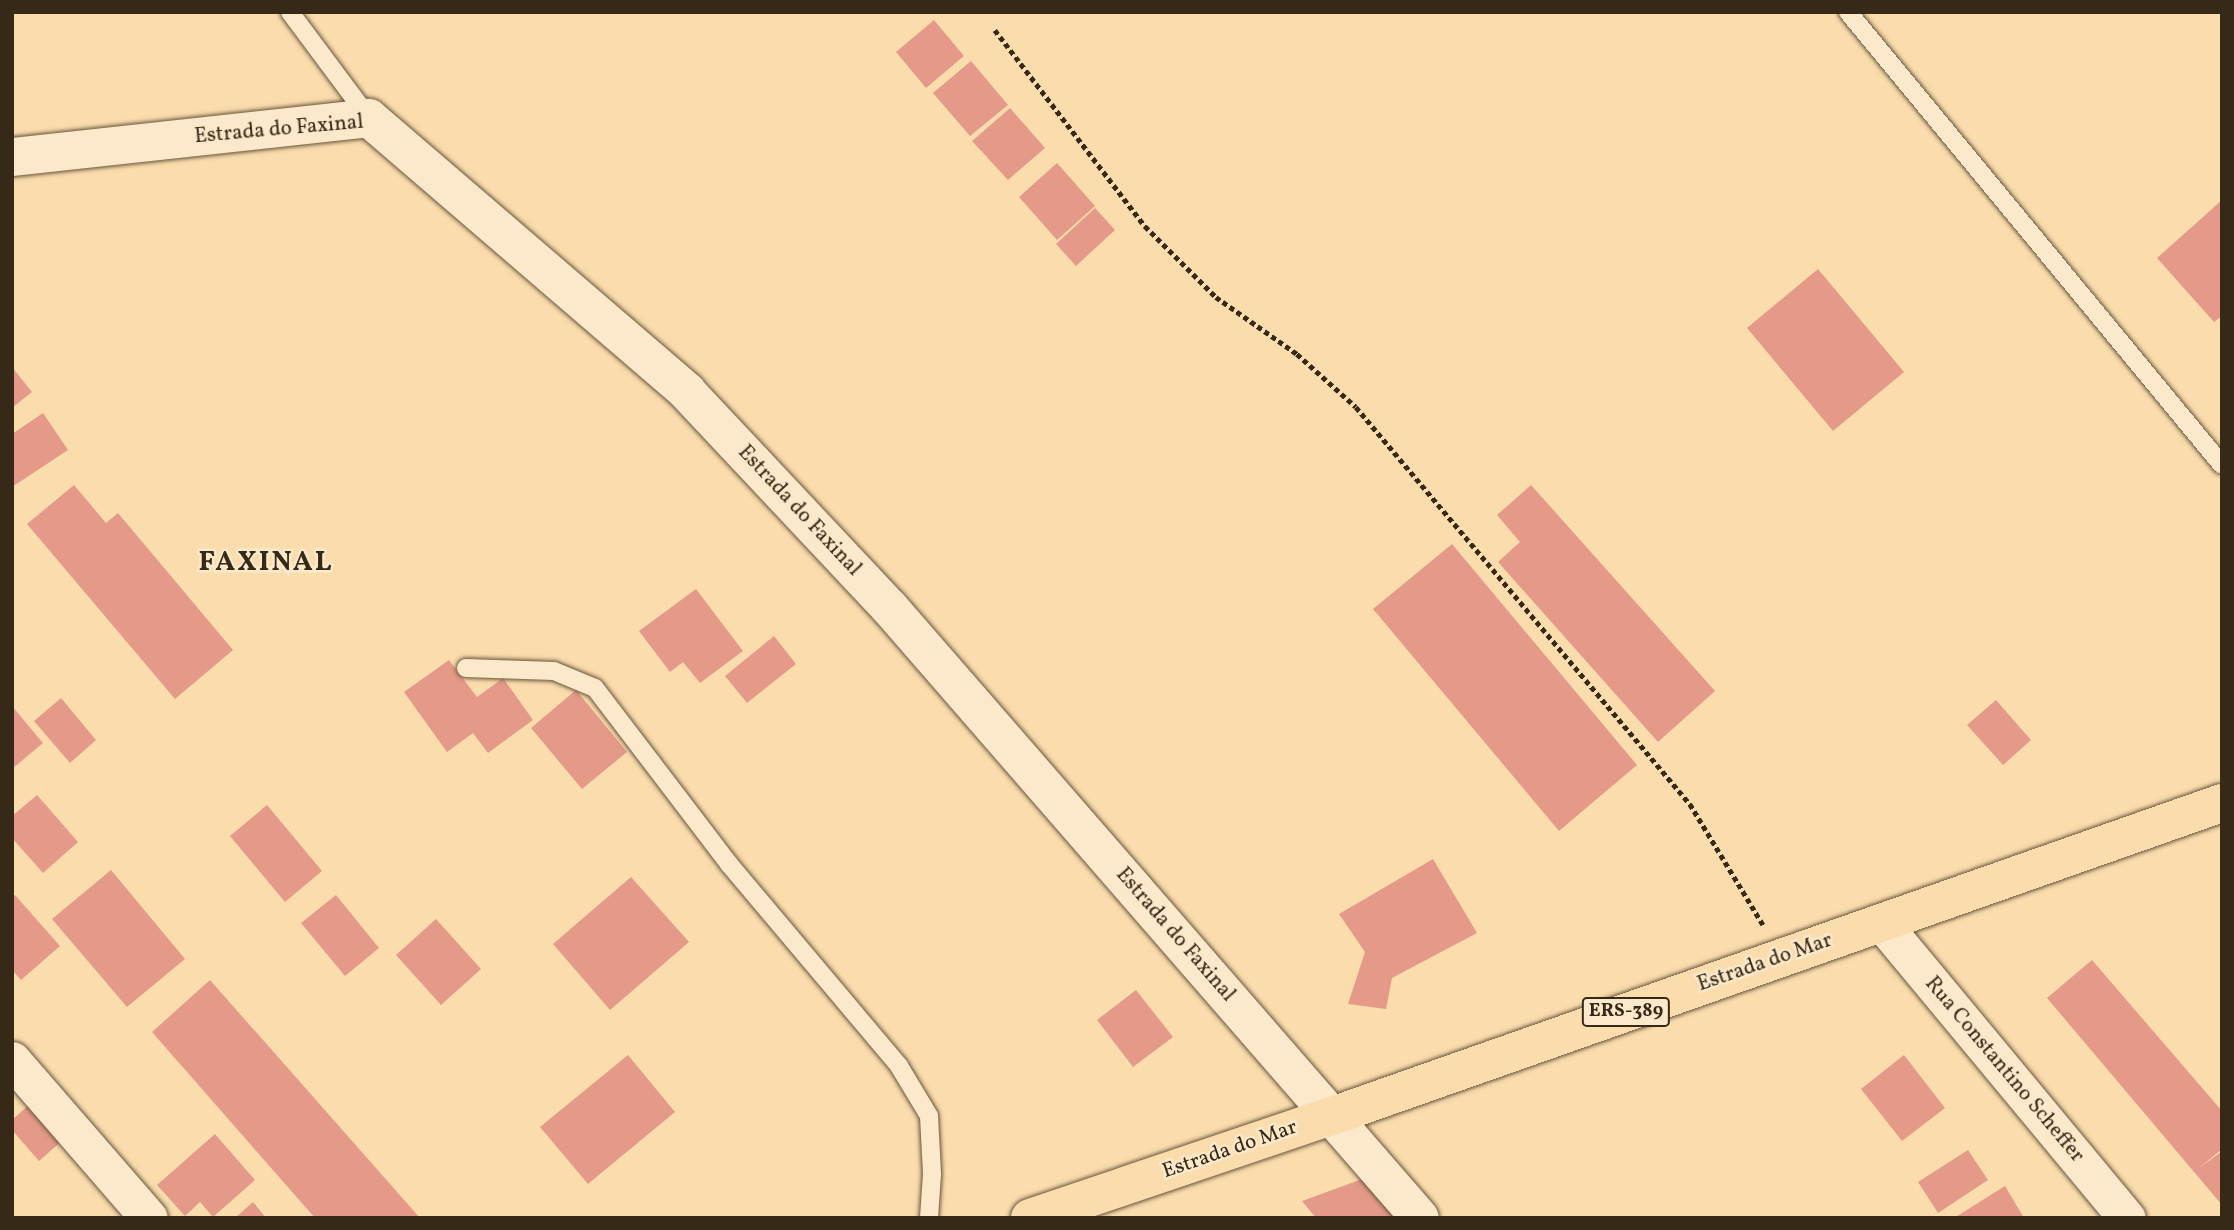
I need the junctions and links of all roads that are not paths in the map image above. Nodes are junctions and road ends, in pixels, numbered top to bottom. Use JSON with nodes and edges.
{"nodes":[{"id":1,"x":290,"y":12,"type":"edge"},
{"id":2,"x":1848,"y":12,"type":"edge"},
{"id":3,"x":369,"y":118,"type":"junction"},
{"id":4,"x":12,"y":157,"type":"edge"},
{"id":5,"x":2222,"y":465,"type":"edge"},
{"id":6,"x":466,"y":668,"type":"dead end"},
{"id":7,"x":2222,"y":803,"type":"edge"},
{"id":8,"x":1881,"y":922,"type":"junction"},
{"id":9,"x":12,"y":1060,"type":"edge"},
{"id":10,"x":1332,"y":1116,"type":"junction"},
{"id":11,"x":149,"y":1218,"type":"edge"},
{"id":12,"x":929,"y":1218,"type":"edge"},
{"id":13,"x":1030,"y":1218,"type":"edge"},
{"id":14,"x":1420,"y":1218,"type":"edge"},
{"id":15,"x":2127,"y":1218,"type":"edge"}],
"edges":[{"from":1,"to":3,"type":"lane"},
{"from":2,"to":5,"type":"lane"},
{"from":3,"to":4,"type":"street","name":"Estrada do Faxinal"},
{"from":3,"to":10,"type":"street","name":"Estrada do Faxinal"},
{"from":6,"to":12,"type":"lane"},
{"from":7,"to":8,"type":"main road","name":"Estrada do Mar","number":"ERS-389"},
{"from":8,"to":10,"type":"main road","name":"Estrada do Mar","number":"ERS-389"},
{"from":8,"to":15,"type":"street","name":"Rua Constantino Scheffer"},
{"from":9,"to":11,"type":"street"},
{"from":10,"to":13,"type":"main road","name":"Estrada do Mar","number":"ERS-389"},
{"from":10,"to":14,"type":"street","name":"Estrada do Faxinal"}]}
